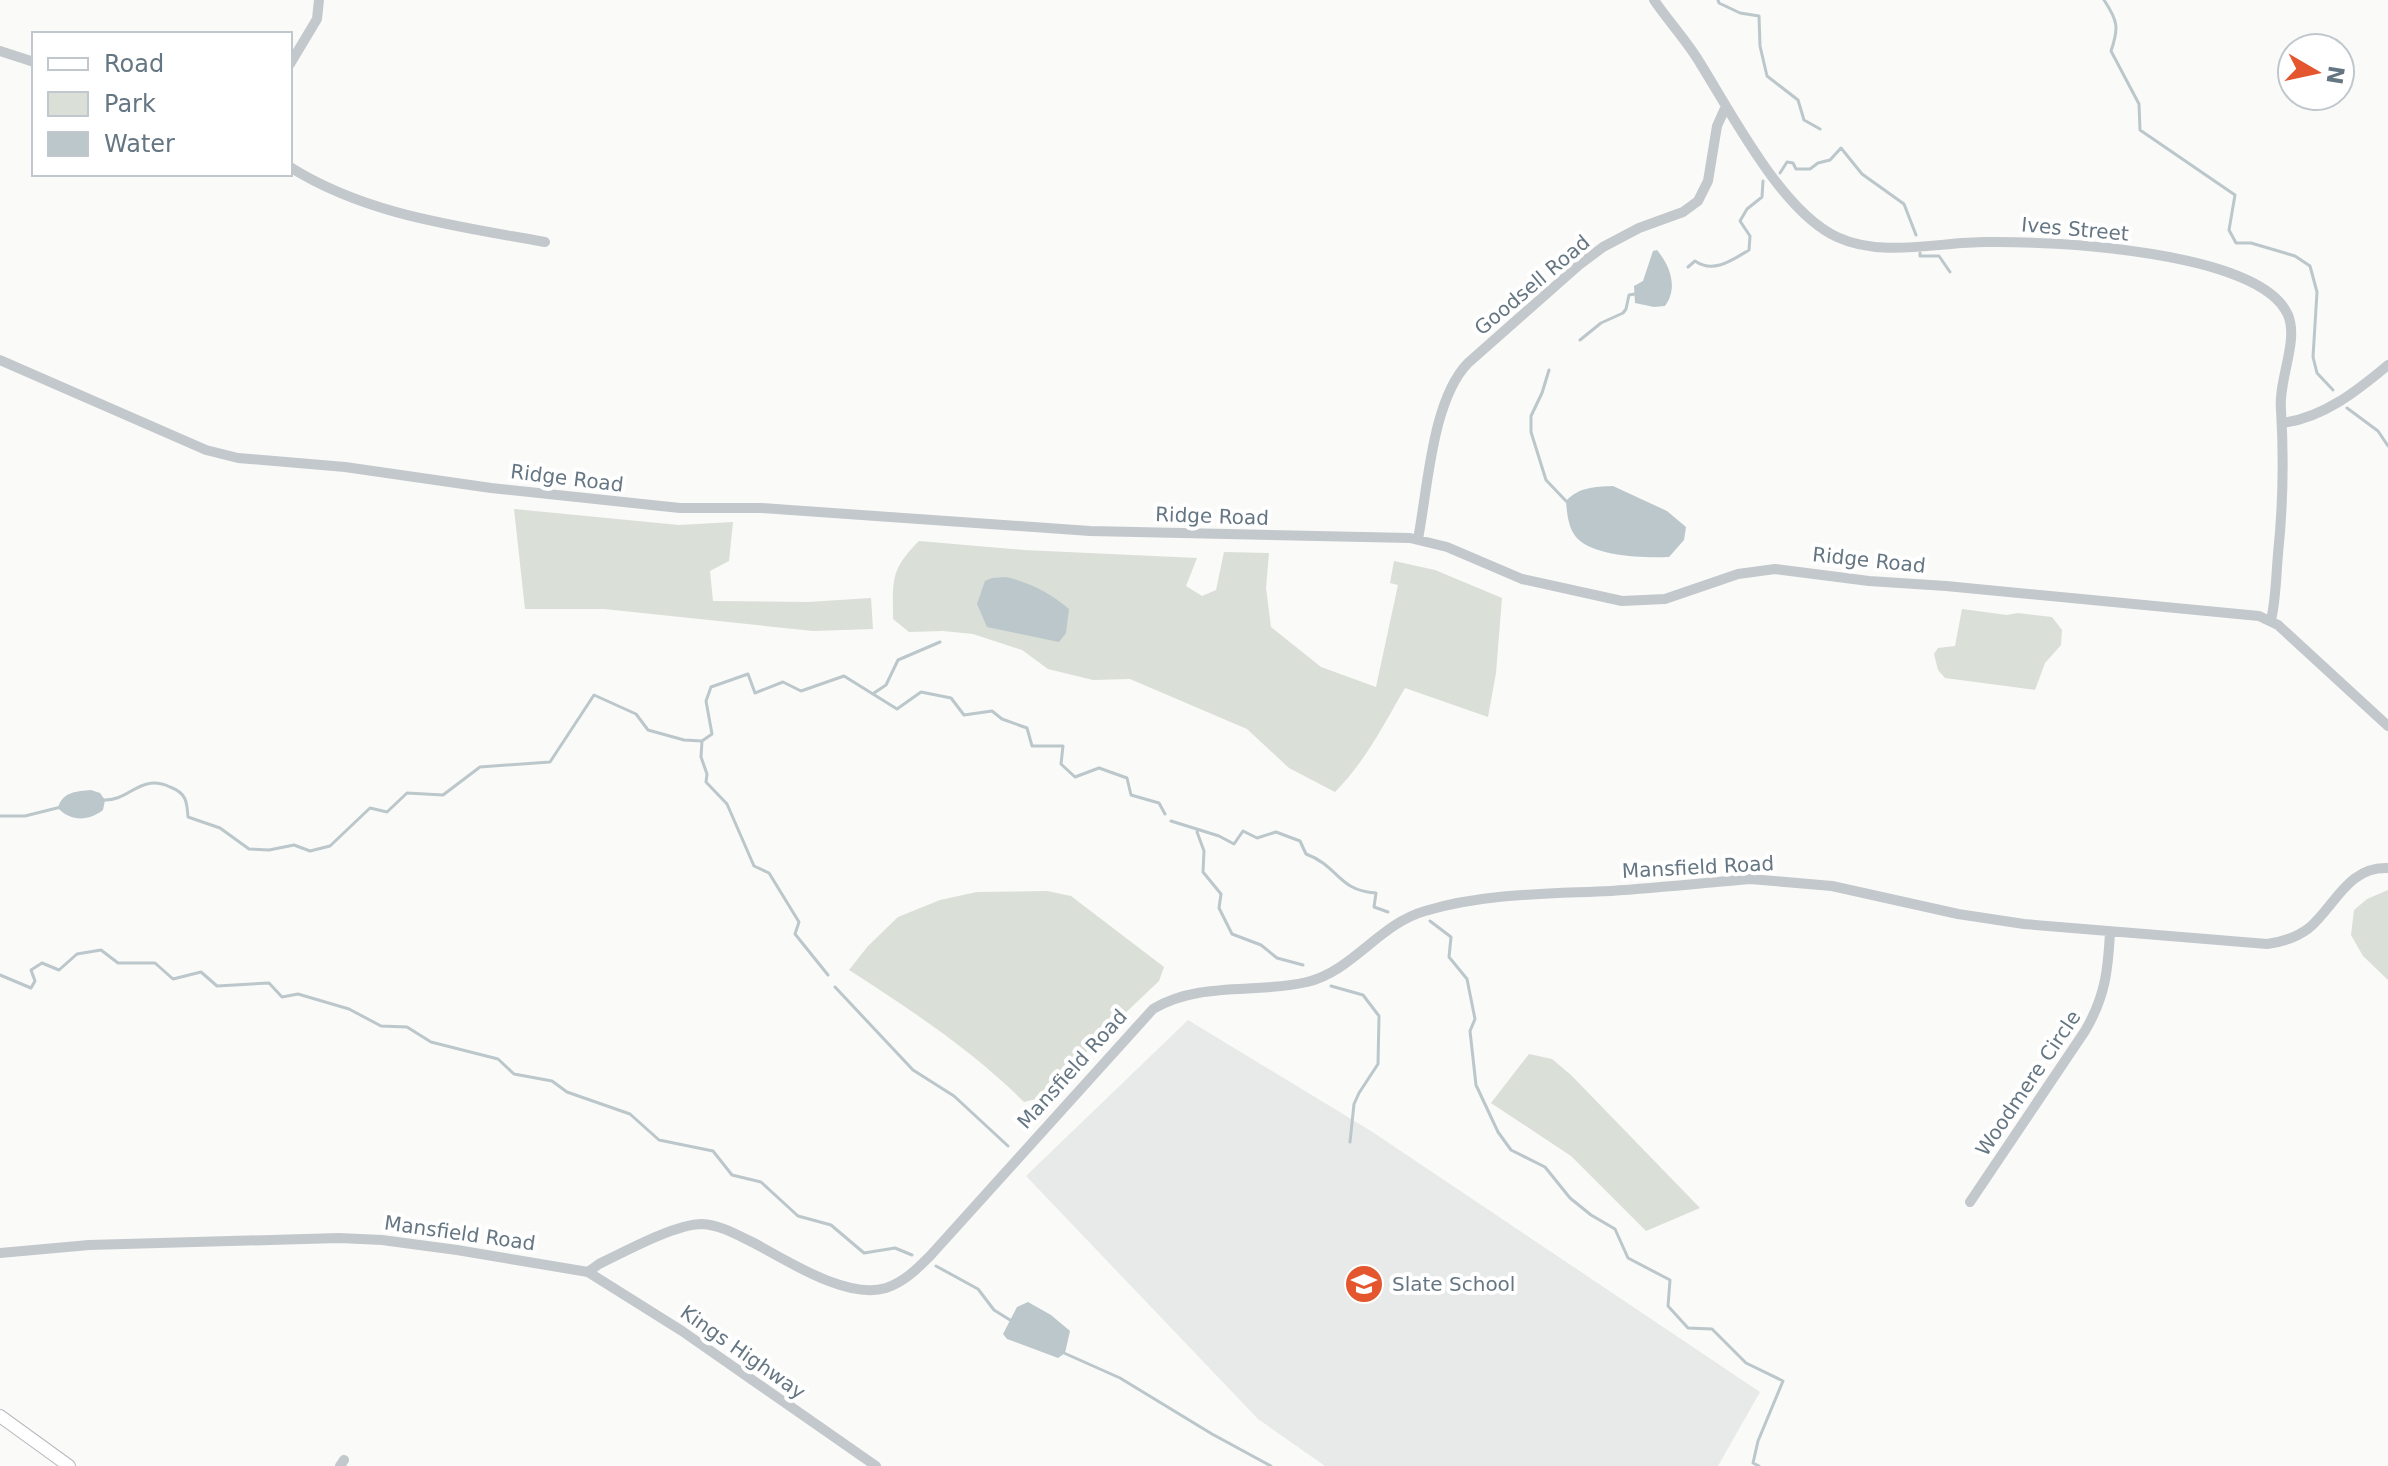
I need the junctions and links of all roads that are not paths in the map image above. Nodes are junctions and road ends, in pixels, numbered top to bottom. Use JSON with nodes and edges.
{"nodes":[{"id":1,"x":319,"y":0,"type":"edge"},
{"id":2,"x":1654,"y":0,"type":"edge"},
{"id":3,"x":0,"y":51,"type":"edge"},
{"id":4,"x":32,"y":61,"type":"edge"},
{"id":5,"x":292,"y":61,"type":"edge"},
{"id":6,"x":1726,"y":106,"type":"junction"},
{"id":7,"x":292,"y":168,"type":"edge"},
{"id":8,"x":545,"y":242,"type":"dead end"},
{"id":9,"x":0,"y":360,"type":"edge"},
{"id":10,"x":2388,"y":365,"type":"edge"},
{"id":11,"x":2282,"y":423,"type":"junction"},
{"id":12,"x":1418,"y":539,"type":"junction"},
{"id":13,"x":2271,"y":620,"type":"junction"},
{"id":14,"x":2388,"y":726,"type":"edge"},
{"id":15,"x":2388,"y":868,"type":"edge"},
{"id":16,"x":2110,"y":932,"type":"junction"},
{"id":17,"x":1970,"y":1202,"type":"dead end"},
{"id":18,"x":0,"y":1253,"type":"edge"},
{"id":19,"x":588,"y":1272,"type":"junction"},
{"id":20,"x":0,"y":1416,"type":"edge"},
{"id":21,"x":69,"y":1466,"type":"edge"},
{"id":22,"x":876,"y":1466,"type":"edge"}],
"edges":[{"from":1,"to":5,"type":"street"},
{"from":2,"to":6,"type":"street","name":"Ives Street"},
{"from":3,"to":4,"type":"street"},
{"from":6,"to":11,"type":"street","name":"Ives Street"},
{"from":6,"to":12,"type":"street","name":"Goodsell Road"},
{"from":7,"to":8,"type":"street"},
{"from":9,"to":12,"type":"street","name":"Ridge Road"},
{"from":10,"to":11,"type":"street"},
{"from":11,"to":13,"type":"street","name":"Ives Street"},
{"from":12,"to":13,"type":"street","name":"Ridge Road"},
{"from":13,"to":14,"type":"street"},
{"from":15,"to":16,"type":"street","name":"Mansfield Road"},
{"from":16,"to":17,"type":"street","name":"Woodmere Circle"},
{"from":16,"to":19,"type":"street","name":"Mansfield Road"},
{"from":18,"to":19,"type":"street","name":"Mansfield Road"},
{"from":19,"to":22,"type":"street","name":"Kings Highway"},
{"from":20,"to":21,"type":"main road"}]}
